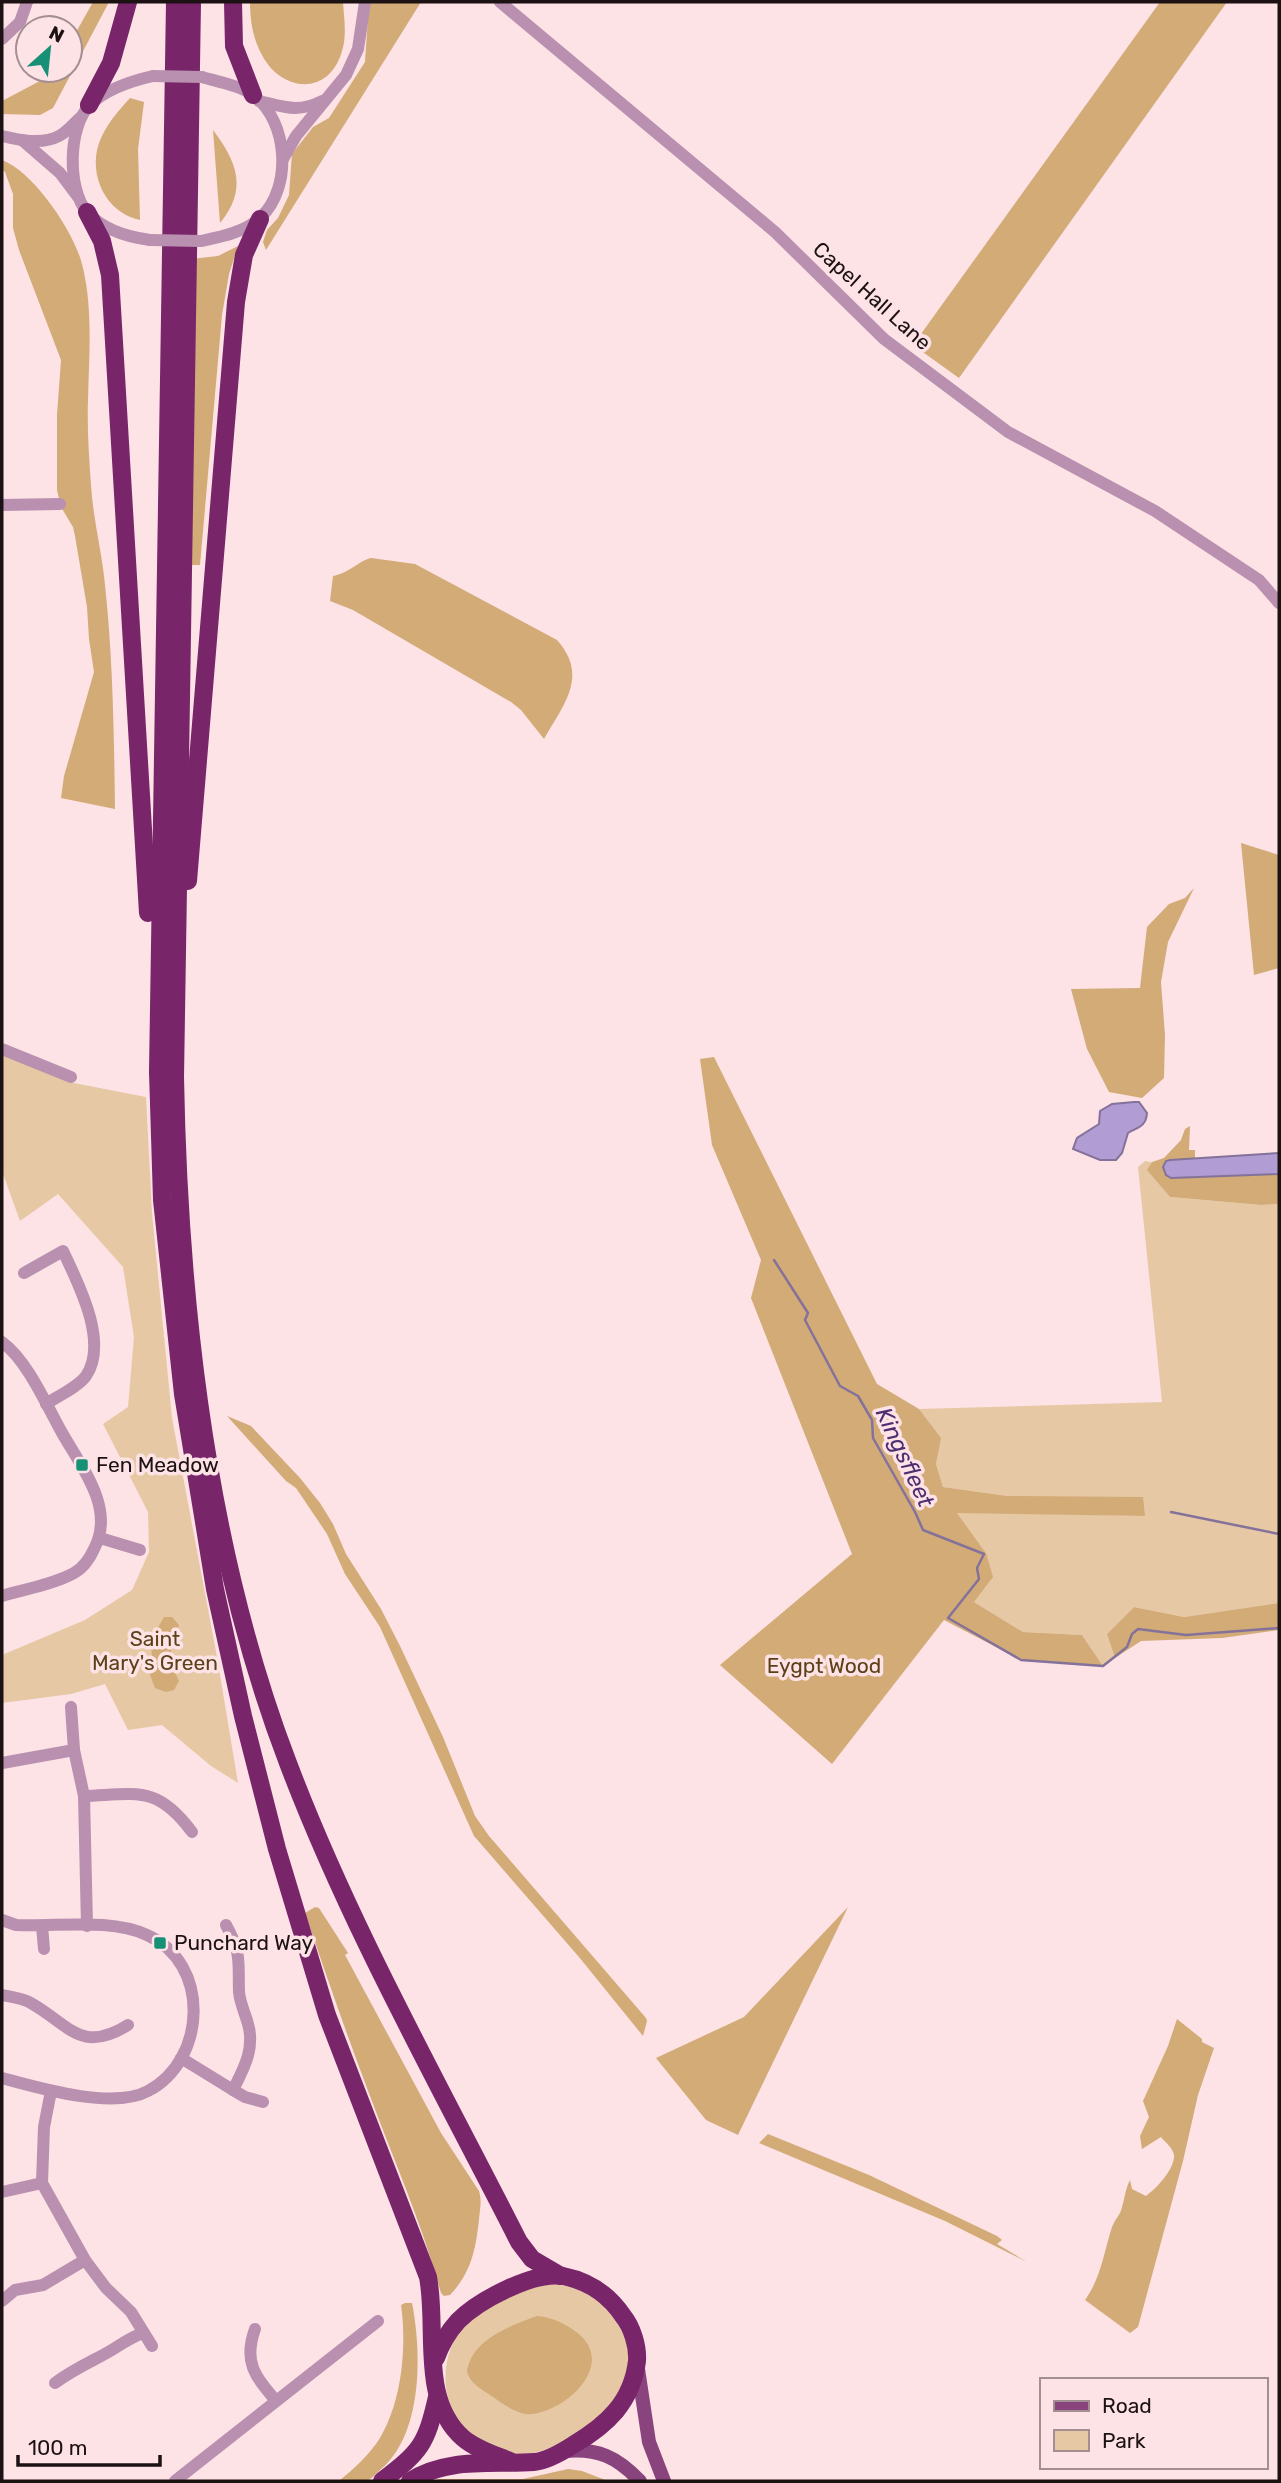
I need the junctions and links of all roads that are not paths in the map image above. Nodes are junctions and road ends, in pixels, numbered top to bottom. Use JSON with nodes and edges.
{"nodes":[{"id":1,"x":27,"y":2,"type":"edge"},
{"id":2,"x":128,"y":2,"type":"edge"},
{"id":3,"x":175,"y":2,"type":"edge"},
{"id":4,"x":192,"y":2,"type":"edge"},
{"id":5,"x":233,"y":2,"type":"edge"},
{"id":6,"x":365,"y":2,"type":"edge"},
{"id":7,"x":500,"y":2,"type":"edge"},
{"id":8,"x":2,"y":39,"type":"edge"},
{"id":9,"x":256,"y":98,"type":"junction"},
{"id":10,"x":329,"y":98,"type":"junction"},
{"id":11,"x":87,"y":110,"type":"junction"},
{"id":12,"x":2,"y":136,"type":"edge"},
{"id":13,"x":22,"y":141,"type":"junction"},
{"id":14,"x":284,"y":159,"type":"junction"},
{"id":15,"x":84,"y":207,"type":"junction"},
{"id":16,"x":260,"y":219,"type":"junction"},
{"id":17,"x":60,"y":504,"type":"dead end"},
{"id":18,"x":2,"y":505,"type":"edge"},
{"id":19,"x":1279,"y":603,"type":"edge"},
{"id":20,"x":178,"y":929,"type":"junction"},
{"id":21,"x":158,"y":979,"type":"junction"},
{"id":22,"x":2,"y":1049,"type":"edge"},
{"id":23,"x":167,"y":1075,"type":"junction"},
{"id":24,"x":71,"y":1077,"type":"dead end"},
{"id":25,"x":168,"y":1112,"type":"junction"},
{"id":26,"x":24,"y":1273,"type":"dead end"},
{"id":27,"x":2,"y":1342,"type":"edge"},
{"id":28,"x":46,"y":1404,"type":"junction"},
{"id":29,"x":100,"y":1538,"type":"junction"},
{"id":30,"x":140,"y":1550,"type":"dead end"},
{"id":31,"x":2,"y":1596,"type":"edge"},
{"id":32,"x":71,"y":1707,"type":"dead end"},
{"id":33,"x":74,"y":1750,"type":"junction"},
{"id":34,"x":2,"y":1763,"type":"edge"},
{"id":35,"x":84,"y":1796,"type":"junction"},
{"id":36,"x":192,"y":1832,"type":"dead end"},
{"id":37,"x":2,"y":1920,"type":"edge"},
{"id":38,"x":226,"y":1925,"type":"dead end"},
{"id":39,"x":42,"y":1926,"type":"junction"},
{"id":40,"x":87,"y":1926,"type":"junction"},
{"id":41,"x":44,"y":1949,"type":"dead end"},
{"id":42,"x":2,"y":1995,"type":"edge"},
{"id":43,"x":128,"y":2025,"type":"dead end"},
{"id":44,"x":181,"y":2058,"type":"junction"},
{"id":45,"x":2,"y":2078,"type":"edge"},
{"id":46,"x":233,"y":2090,"type":"junction"},
{"id":47,"x":51,"y":2091,"type":"junction"},
{"id":48,"x":263,"y":2102,"type":"dead end"},
{"id":49,"x":42,"y":2183,"type":"junction"},
{"id":50,"x":2,"y":2192,"type":"edge"},
{"id":51,"x":85,"y":2260,"type":"junction"},
{"id":52,"x":561,"y":2276,"type":"junction"},
{"id":53,"x":2,"y":2301,"type":"edge"},
{"id":54,"x":378,"y":2321,"type":"dead end"},
{"id":55,"x":255,"y":2329,"type":"dead end"},
{"id":56,"x":142,"y":2333,"type":"junction"},
{"id":57,"x":152,"y":2346,"type":"dead end"},
{"id":58,"x":637,"y":2357,"type":"junction"},
{"id":59,"x":434,"y":2364,"type":"junction"},
{"id":60,"x":55,"y":2383,"type":"dead end"},
{"id":61,"x":437,"y":2397,"type":"junction"},
{"id":62,"x":276,"y":2401,"type":"junction"},
{"id":63,"x":563,"y":2451,"type":"junction"},
{"id":64,"x":512,"y":2462,"type":"junction"},
{"id":65,"x":175,"y":2481,"type":"edge"},
{"id":66,"x":382,"y":2481,"type":"edge"},
{"id":67,"x":410,"y":2481,"type":"edge"},
{"id":68,"x":640,"y":2481,"type":"edge"},
{"id":69,"x":664,"y":2481,"type":"edge"}],
"edges":[{"from":1,"to":8,"type":"street"},
{"from":2,"to":11,"type":"highway"},
{"from":3,"to":21,"type":"highway"},
{"from":4,"to":20,"type":"highway"},
{"from":5,"to":9,"type":"highway"},
{"from":6,"to":10,"type":"street"},
{"from":7,"to":19,"type":"street","name":"Capel Hall Lane"},
{"from":9,"to":10,"type":"street"},
{"from":9,"to":11,"type":"street","bridge":true},
{"from":9,"to":14,"type":"street"},
{"from":10,"to":14,"type":"street"},
{"from":11,"to":13,"type":"street"},
{"from":11,"to":15,"type":"street"},
{"from":12,"to":13,"type":"street"},
{"from":13,"to":15,"type":"street"},
{"from":14,"to":16,"type":"street"},
{"from":15,"to":16,"type":"street","bridge":true},
{"from":15,"to":21,"type":"highway"},
{"from":16,"to":20,"type":"highway"},
{"from":17,"to":18,"type":"street"},
{"from":20,"to":23,"type":"highway"},
{"from":21,"to":23,"type":"highway"},
{"from":22,"to":24,"type":"street"},
{"from":23,"to":25,"type":"highway"},
{"from":25,"to":52,"type":"highway"},
{"from":25,"to":59,"type":"highway"},
{"from":26,"to":28,"type":"street"},
{"from":27,"to":28,"type":"street"},
{"from":28,"to":29,"type":"street"},
{"from":29,"to":30,"type":"street"},
{"from":29,"to":31,"type":"street"},
{"from":32,"to":33,"type":"street"},
{"from":33,"to":34,"type":"street"},
{"from":33,"to":35,"type":"street"},
{"from":35,"to":36,"type":"street"},
{"from":35,"to":40,"type":"street"},
{"from":37,"to":39,"type":"street"},
{"from":38,"to":46,"type":"street"},
{"from":39,"to":40,"type":"street"},
{"from":39,"to":41,"type":"street"},
{"from":40,"to":44,"type":"street"},
{"from":42,"to":43,"type":"street"},
{"from":44,"to":46,"type":"street"},
{"from":44,"to":47,"type":"street"},
{"from":45,"to":47,"type":"street"},
{"from":46,"to":48,"type":"street"},
{"from":47,"to":49,"type":"street"},
{"from":49,"to":50,"type":"street"},
{"from":49,"to":51,"type":"street"},
{"from":51,"to":53,"type":"street"},
{"from":51,"to":56,"type":"street"},
{"from":52,"to":58,"type":"highway"},
{"from":52,"to":59,"type":"highway"},
{"from":54,"to":62,"type":"street"},
{"from":55,"to":62,"type":"street"},
{"from":56,"to":57,"type":"street"},
{"from":56,"to":60,"type":"street"},
{"from":58,"to":63,"type":"highway"},
{"from":58,"to":69,"type":"main road"},
{"from":59,"to":61,"type":"highway"},
{"from":61,"to":64,"type":"highway"},
{"from":61,"to":66,"type":"highway"},
{"from":62,"to":65,"type":"street"},
{"from":63,"to":64,"type":"highway"},
{"from":63,"to":68,"type":"main road"},
{"from":64,"to":67,"type":"highway"}]}
